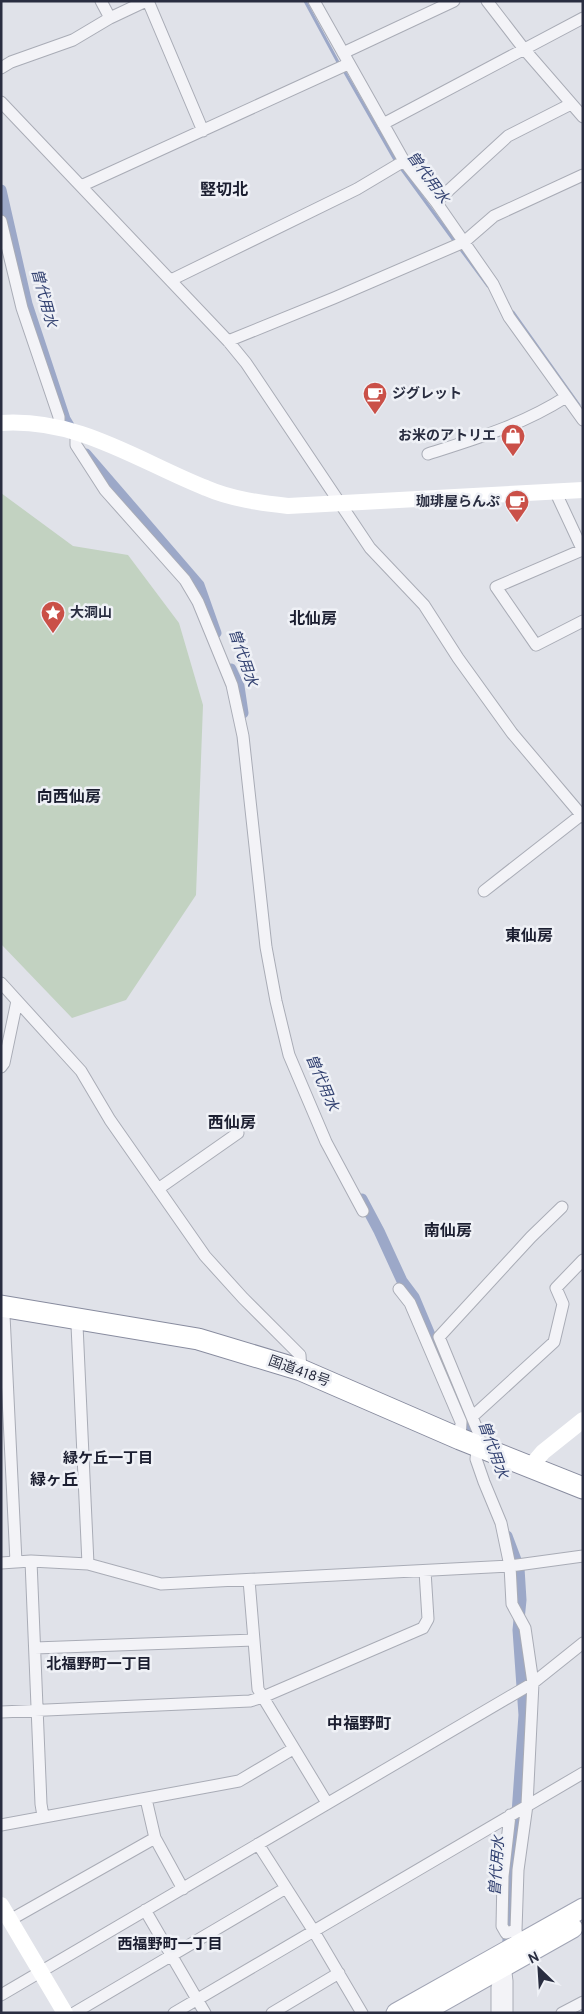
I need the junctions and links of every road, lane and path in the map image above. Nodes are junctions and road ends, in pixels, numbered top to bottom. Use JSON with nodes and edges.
{"nodes":[{"id":1,"x":101,"y":1,"type":"edge"},
{"id":2,"x":147,"y":1,"type":"edge"},
{"id":3,"x":314,"y":1,"type":"edge"},
{"id":4,"x":454,"y":1,"type":"edge"},
{"id":5,"x":487,"y":1,"type":"edge"},
{"id":6,"x":110,"y":18,"type":"junction"},
{"id":7,"x":583,"y":18,"type":"edge"},
{"id":8,"x":524,"y":49,"type":"junction"},
{"id":9,"x":343,"y":53,"type":"junction"},
{"id":10,"x":348,"y":64,"type":"junction"},
{"id":11,"x":1,"y":68,"type":"edge"},
{"id":12,"x":1,"y":102,"type":"edge"},
{"id":13,"x":571,"y":104,"type":"junction"},
{"id":14,"x":583,"y":117,"type":"edge"},
{"id":15,"x":383,"y":124,"type":"junction"},
{"id":16,"x":203,"y":131,"type":"junction"},
{"id":17,"x":404,"y":161,"type":"junction"},
{"id":18,"x":583,"y":175,"type":"edge"},
{"id":19,"x":81,"y":186,"type":"junction"},
{"id":20,"x":436,"y":202,"type":"junction"},
{"id":21,"x":1,"y":221,"type":"edge"},
{"id":22,"x":464,"y":242,"type":"junction"},
{"id":23,"x":4,"y":246,"type":"edge"},
{"id":24,"x":171,"y":280,"type":"junction"},
{"id":25,"x":228,"y":341,"type":"junction"},
{"id":26,"x":566,"y":398,"type":"junction"},
{"id":27,"x":583,"y":420,"type":"edge"},
{"id":28,"x":1,"y":423,"type":"edge"},
{"id":29,"x":59,"y":427,"type":"junction"},
{"id":30,"x":76,"y":432,"type":"junction"},
{"id":31,"x":428,"y":454,"type":"dead end"},
{"id":32,"x":583,"y":490,"type":"edge"},
{"id":33,"x":555,"y":492,"type":"junction"},
{"id":34,"x":340,"y":504,"type":"junction"},
{"id":35,"x":582,"y":551,"type":"edge"},
{"id":36,"x":583,"y":621,"type":"edge"},
{"id":37,"x":582,"y":816,"type":"edge"},
{"id":38,"x":484,"y":891,"type":"dead end"},
{"id":39,"x":1,"y":983,"type":"edge"},
{"id":40,"x":17,"y":1001,"type":"junction"},
{"id":41,"x":6,"y":1030,"type":"edge"},
{"id":42,"x":1,"y":1067,"type":"edge"},
{"id":43,"x":238,"y":1133,"type":"dead end"},
{"id":44,"x":158,"y":1189,"type":"junction"},
{"id":45,"x":562,"y":1208,"type":"dead end"},
{"id":46,"x":363,"y":1211,"type":"dead end"},
{"id":47,"x":583,"y":1260,"type":"edge"},
{"id":48,"x":400,"y":1289,"type":"dead end"},
{"id":49,"x":4,"y":1306,"type":"edge"},
{"id":50,"x":79,"y":1319,"type":"junction"},
{"id":51,"x":301,"y":1370,"type":"junction"},
{"id":52,"x":472,"y":1417,"type":"junction"},
{"id":53,"x":583,"y":1420,"type":"edge"},
{"id":54,"x":469,"y":1442,"type":"junction"},
{"id":55,"x":531,"y":1466,"type":"junction"},
{"id":56,"x":583,"y":1488,"type":"edge"},
{"id":57,"x":583,"y":1556,"type":"edge"},
{"id":58,"x":31,"y":1561,"type":"junction"},
{"id":59,"x":16,"y":1562,"type":"junction"},
{"id":60,"x":1,"y":1563,"type":"edge"},
{"id":61,"x":88,"y":1564,"type":"junction"},
{"id":62,"x":510,"y":1566,"type":"junction"},
{"id":63,"x":425,"y":1571,"type":"junction"},
{"id":64,"x":249,"y":1580,"type":"junction"},
{"id":65,"x":254,"y":1640,"type":"junction"},
{"id":66,"x":583,"y":1643,"type":"edge"},
{"id":67,"x":34,"y":1648,"type":"junction"},
{"id":68,"x":533,"y":1682,"type":"junction"},
{"id":69,"x":263,"y":1697,"type":"junction"},
{"id":70,"x":37,"y":1710,"type":"junction"},
{"id":71,"x":1,"y":1712,"type":"edge"},
{"id":72,"x":293,"y":1749,"type":"junction"},
{"id":73,"x":583,"y":1773,"type":"edge"},
{"id":74,"x":146,"y":1799,"type":"junction"},
{"id":75,"x":327,"y":1803,"type":"junction"},
{"id":76,"x":527,"y":1805,"type":"junction"},
{"id":77,"x":510,"y":1815,"type":"junction"},
{"id":78,"x":43,"y":1816,"type":"junction"},
{"id":79,"x":1,"y":1825,"type":"edge"},
{"id":80,"x":155,"y":1838,"type":"junction"},
{"id":81,"x":258,"y":1844,"type":"junction"},
{"id":82,"x":286,"y":1888,"type":"junction"},
{"id":83,"x":184,"y":1889,"type":"junction"},
{"id":84,"x":583,"y":1908,"type":"edge"},
{"id":85,"x":145,"y":1910,"type":"junction"},
{"id":86,"x":5,"y":1916,"type":"edge"},
{"id":87,"x":583,"y":1922,"type":"edge"},
{"id":88,"x":313,"y":1930,"type":"junction"},
{"id":89,"x":517,"y":1936,"type":"junction"},
{"id":90,"x":171,"y":1955,"type":"junction"},
{"id":91,"x":40,"y":1972,"type":"junction"},
{"id":92,"x":338,"y":1973,"type":"junction"},
{"id":93,"x":506,"y":1973,"type":"junction"},
{"id":94,"x":1,"y":1995,"type":"edge"},
{"id":95,"x":197,"y":1999,"type":"junction"},
{"id":96,"x":583,"y":2002,"type":"edge"},
{"id":97,"x":65,"y":2013,"type":"edge"},
{"id":98,"x":74,"y":2013,"type":"edge"},
{"id":99,"x":174,"y":2013,"type":"edge"},
{"id":100,"x":205,"y":2013,"type":"edge"},
{"id":101,"x":272,"y":2013,"type":"edge"},
{"id":102,"x":362,"y":2013,"type":"edge"},
{"id":103,"x":396,"y":2013,"type":"edge"},
{"id":104,"x":422,"y":2013,"type":"edge"},
{"id":105,"x":497,"y":2013,"type":"edge"},
{"id":106,"x":508,"y":2013,"type":"edge"},
{"id":107,"x":562,"y":2013,"type":"edge"}],
"edges":[{"from":1,"to":6,"type":"street"},
{"from":2,"to":6,"type":"street"},
{"from":2,"to":16,"type":"street"},
{"from":3,"to":9,"type":"street"},
{"from":4,"to":9,"type":"street"},
{"from":5,"to":8,"type":"street"},
{"from":6,"to":11,"type":"street"},
{"from":7,"to":8,"type":"street"},
{"from":8,"to":13,"type":"street"},
{"from":8,"to":15,"type":"street"},
{"from":9,"to":10,"type":"street"},
{"from":10,"to":15,"type":"street"},
{"from":10,"to":16,"type":"street"},
{"from":12,"to":19,"type":"street"},
{"from":13,"to":14,"type":"street"},
{"from":13,"to":20,"type":"street"},
{"from":15,"to":17,"type":"street"},
{"from":16,"to":19,"type":"street"},
{"from":17,"to":20,"type":"street"},
{"from":17,"to":24,"type":"street"},
{"from":18,"to":22,"type":"street"},
{"from":19,"to":24,"type":"street"},
{"from":20,"to":22,"type":"street"},
{"from":21,"to":23,"type":"street"},
{"from":22,"to":25,"type":"street"},
{"from":22,"to":26,"type":"street"},
{"from":23,"to":29,"type":"street"},
{"from":24,"to":25,"type":"street"},
{"from":25,"to":34,"type":"street"},
{"from":26,"to":27,"type":"street"},
{"from":26,"to":31,"type":"street"},
{"from":28,"to":29,"type":"street"},
{"from":29,"to":30,"type":"street"},
{"from":30,"to":34,"type":"street"},
{"from":30,"to":46,"type":"street"},
{"from":32,"to":33,"type":"street"},
{"from":33,"to":34,"type":"street"},
{"from":33,"to":35,"type":"street"},
{"from":34,"to":37,"type":"street"},
{"from":35,"to":36,"type":"street"},
{"from":37,"to":38,"type":"street"},
{"from":39,"to":40,"type":"street"},
{"from":40,"to":41,"type":"street"},
{"from":40,"to":44,"type":"street"},
{"from":41,"to":42,"type":"street"},
{"from":43,"to":44,"type":"street"},
{"from":44,"to":51,"type":"street"},
{"from":45,"to":52,"type":"street"},
{"from":47,"to":52,"type":"street"},
{"from":48,"to":54,"type":"street"},
{"from":49,"to":50,"type":"highway","name":"国道418号"},
{"from":49,"to":59,"type":"street"},
{"from":50,"to":51,"type":"highway","name":"国道418号"},
{"from":50,"to":61,"type":"street"},
{"from":51,"to":54,"type":"highway","name":"国道418号"},
{"from":52,"to":54,"type":"street"},
{"from":53,"to":55,"type":"street"},
{"from":54,"to":55,"type":"highway","name":"国道418号"},
{"from":54,"to":62,"type":"street"},
{"from":55,"to":56,"type":"highway","name":"国道418号"},
{"from":57,"to":62,"type":"street"},
{"from":58,"to":59,"type":"street"},
{"from":58,"to":61,"type":"street"},
{"from":58,"to":67,"type":"street"},
{"from":59,"to":60,"type":"street"},
{"from":61,"to":64,"type":"street"},
{"from":62,"to":63,"type":"street"},
{"from":62,"to":68,"type":"street"},
{"from":63,"to":64,"type":"street"},
{"from":63,"to":69,"type":"street"},
{"from":64,"to":65,"type":"street"},
{"from":65,"to":67,"type":"street"},
{"from":65,"to":69,"type":"street"},
{"from":66,"to":68,"type":"street"},
{"from":67,"to":70,"type":"street"},
{"from":68,"to":75,"type":"street"},
{"from":68,"to":76,"type":"street"},
{"from":69,"to":70,"type":"street"},
{"from":69,"to":72,"type":"street"},
{"from":70,"to":71,"type":"street"},
{"from":70,"to":78,"type":"street"},
{"from":72,"to":74,"type":"street"},
{"from":72,"to":75,"type":"street"},
{"from":73,"to":76,"type":"street"},
{"from":74,"to":78,"type":"street"},
{"from":74,"to":80,"type":"street"},
{"from":75,"to":81,"type":"street"},
{"from":76,"to":77,"type":"street"},
{"from":76,"to":89,"type":"street"},
{"from":77,"to":88,"type":"street"},
{"from":77,"to":89,"type":"street"},
{"from":78,"to":79,"type":"street"},
{"from":80,"to":83,"type":"street"},
{"from":80,"to":86,"type":"street"},
{"from":81,"to":82,"type":"street"},
{"from":81,"to":83,"type":"street"},
{"from":82,"to":88,"type":"street"},
{"from":82,"to":90,"type":"street"},
{"from":83,"to":85,"type":"street"},
{"from":84,"to":89,"type":"main road"},
{"from":85,"to":90,"type":"street"},
{"from":85,"to":91,"type":"street"},
{"from":86,"to":91,"type":"street"},
{"from":87,"to":93,"type":"main road"},
{"from":88,"to":92,"type":"street"},
{"from":88,"to":95,"type":"street"},
{"from":89,"to":103,"type":"main road"},
{"from":90,"to":95,"type":"street"},
{"from":90,"to":98,"type":"street"},
{"from":91,"to":94,"type":"street"},
{"from":91,"to":97,"type":"street"},
{"from":92,"to":101,"type":"street"},
{"from":92,"to":102,"type":"street"},
{"from":93,"to":104,"type":"main road"},
{"from":93,"to":105,"type":"street"},
{"from":93,"to":106,"type":"street"},
{"from":95,"to":99,"type":"street"},
{"from":95,"to":100,"type":"street"},
{"from":96,"to":107,"type":"street"}]}
